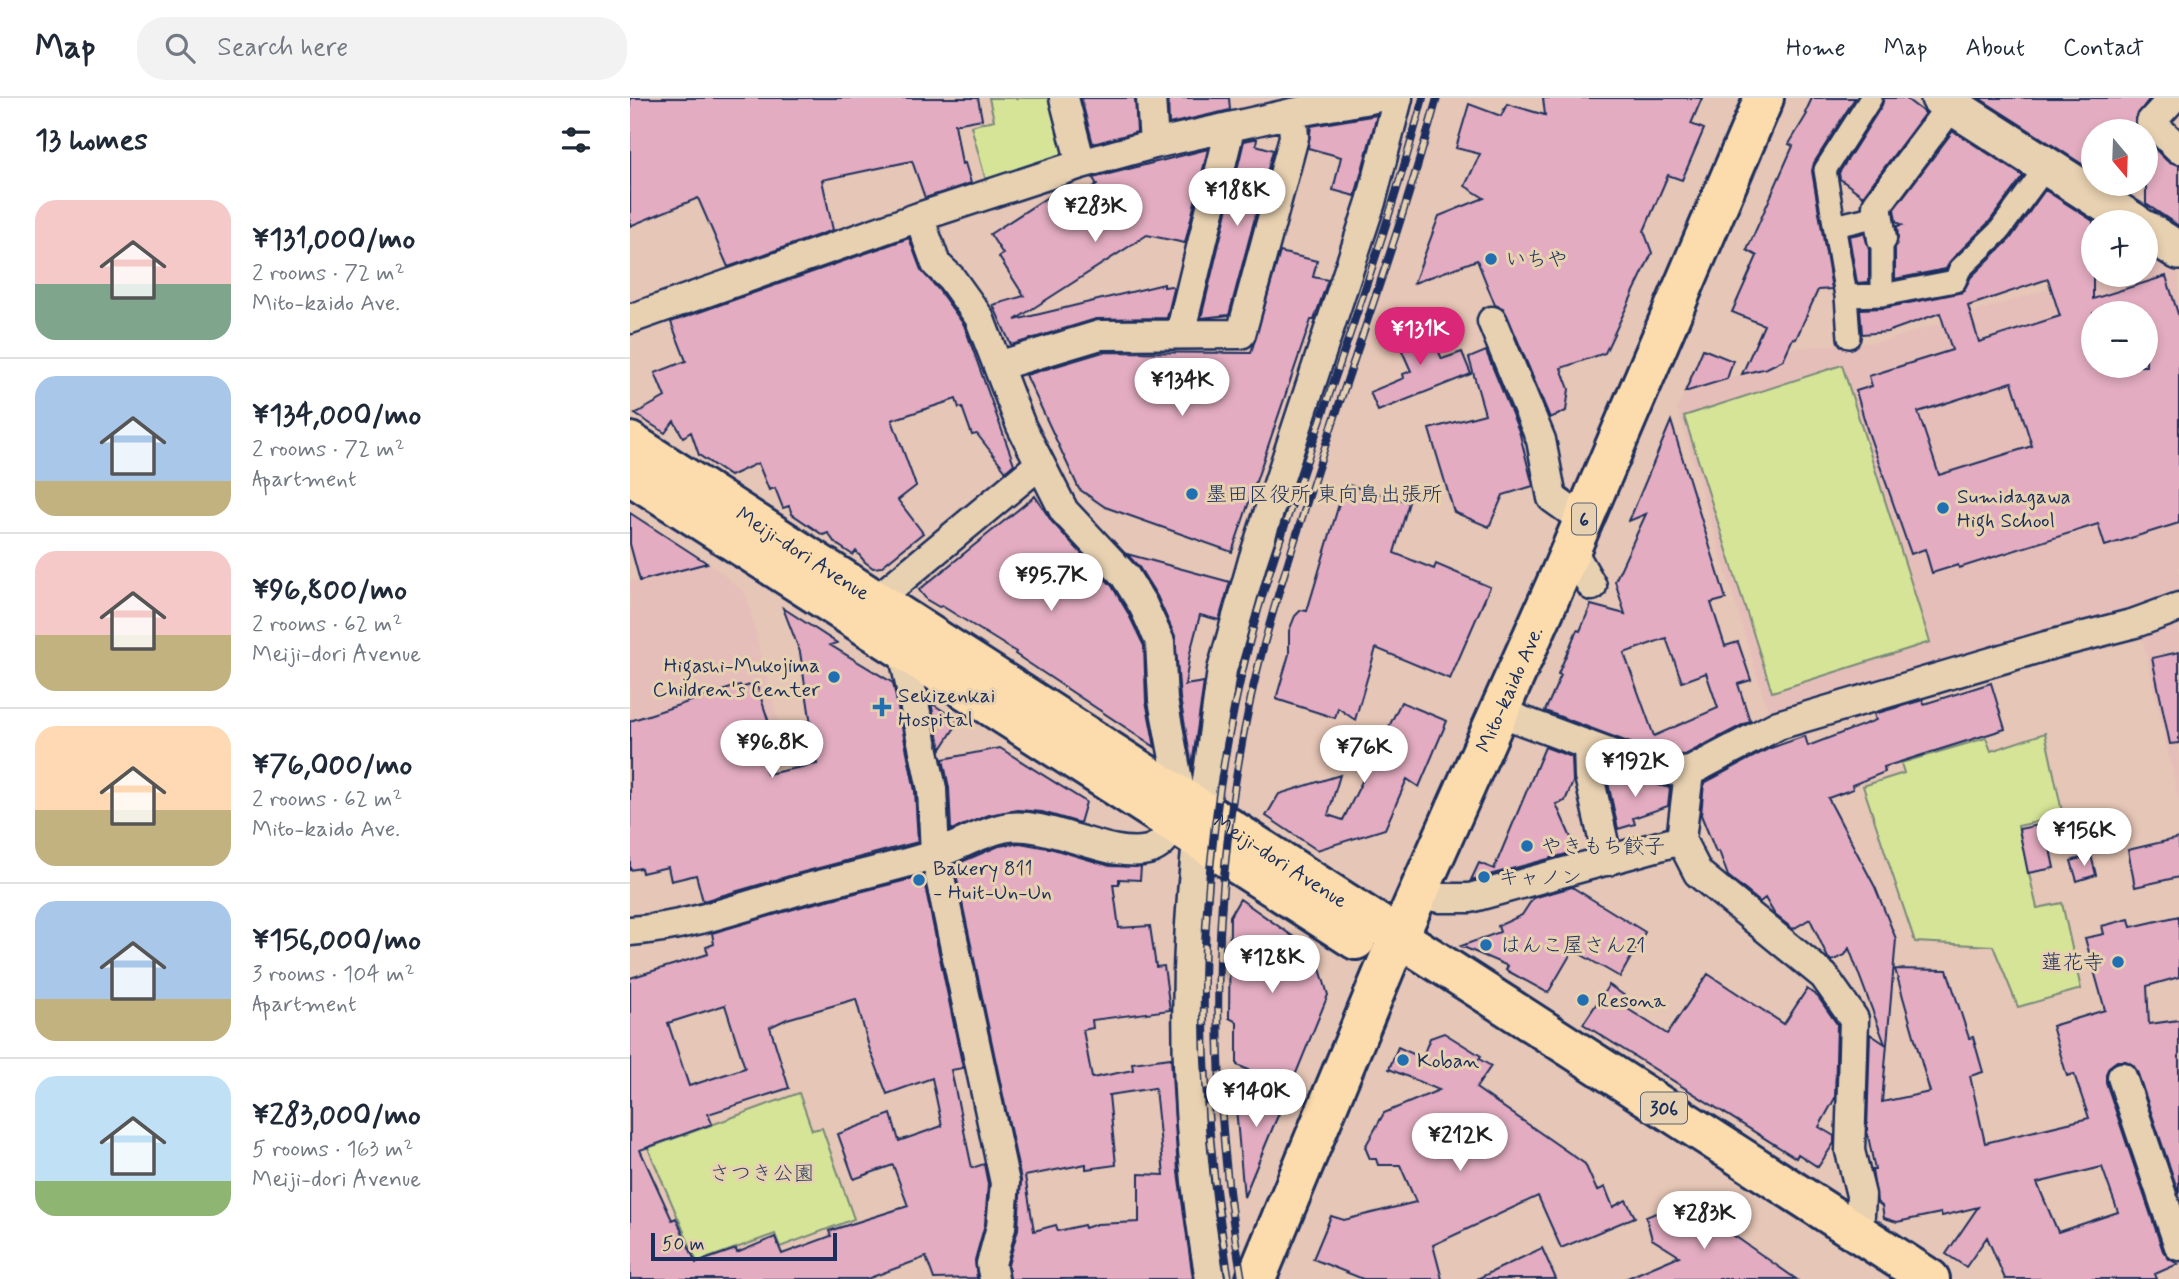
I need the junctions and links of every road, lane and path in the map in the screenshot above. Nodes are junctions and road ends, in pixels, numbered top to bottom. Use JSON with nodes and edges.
{"nodes":[{"id":1,"x":1064,"y":98,"type":"edge"},
{"id":2,"x":1151,"y":98,"type":"edge"},
{"id":3,"x":1375,"y":98,"type":"edge"},
{"id":4,"x":1398,"y":98,"type":"edge"},
{"id":5,"x":1764,"y":98,"type":"edge"},
{"id":6,"x":1871,"y":98,"type":"edge"},
{"id":7,"x":2173,"y":98,"type":"edge"},
{"id":8,"x":1953,"y":103,"type":"edge"},
{"id":9,"x":1292,"y":113,"type":"junction"},
{"id":10,"x":1226,"y":129,"type":"junction"},
{"id":11,"x":1154,"y":144,"type":"junction"},
{"id":12,"x":2179,"y":149,"type":"edge"},
{"id":13,"x":1081,"y":164,"type":"junction"},
{"id":14,"x":2047,"y":166,"type":"junction"},
{"id":15,"x":1877,"y":205,"type":"junction"},
{"id":16,"x":2115,"y":210,"type":"edge"},
{"id":17,"x":919,"y":217,"type":"junction"},
{"id":18,"x":1835,"y":226,"type":"junction"},
{"id":19,"x":1882,"y":239,"type":"joint"},
{"id":20,"x":1882,"y":295,"type":"junction"},
{"id":21,"x":1846,"y":296,"type":"junction"},
{"id":22,"x":630,"y":319,"type":"edge"},
{"id":23,"x":1492,"y":321,"type":"dead end"},
{"id":24,"x":1180,"y":334,"type":"junction"},
{"id":25,"x":1849,"y":337,"type":"dead end"},
{"id":26,"x":998,"y":366,"type":"junction"},
{"id":27,"x":630,"y":442,"type":"edge"},
{"id":28,"x":1040,"y":464,"type":"junction"},
{"id":29,"x":630,"y":475,"type":"edge"},
{"id":30,"x":1577,"y":534,"type":"junction"},
{"id":31,"x":1591,"y":586,"type":"dead end"},
{"id":32,"x":875,"y":601,"type":"junction"},
{"id":33,"x":2179,"y":607,"type":"edge"},
{"id":34,"x":903,"y":651,"type":"junction"},
{"id":35,"x":1499,"y":712,"type":"junction"},
{"id":36,"x":1588,"y":745,"type":"junction"},
{"id":37,"x":1689,"y":772,"type":"junction"},
{"id":38,"x":1189,"y":818,"type":"junction"},
{"id":39,"x":1681,"y":840,"type":"junction"},
{"id":40,"x":936,"y":854,"type":"junction"},
{"id":41,"x":1608,"y":861,"type":"junction"},
{"id":42,"x":1418,"y":894,"type":"junction"},
{"id":43,"x":630,"y":931,"type":"edge"},
{"id":44,"x":1394,"y":949,"type":"junction"},
{"id":45,"x":2122,"y":1077,"type":"dead end"},
{"id":46,"x":1859,"y":1234,"type":"junction"},
{"id":47,"x":2179,"y":1246,"type":"edge"},
{"id":48,"x":994,"y":1279,"type":"edge"},
{"id":49,"x":1210,"y":1279,"type":"edge"},
{"id":50,"x":1256,"y":1279,"type":"edge"},
{"id":51,"x":1885,"y":1279,"type":"edge"},
{"id":52,"x":1930,"y":1279,"type":"edge"}],
"edges":[{"from":1,"to":13,"type":"street"},
{"from":2,"to":11,"type":"street"},
{"from":3,"to":9,"type":"street"},
{"from":4,"to":38,"type":"street"},
{"from":5,"to":30,"type":"main road","name":"Mito-kaido Ave.","number":"6"},
{"from":6,"to":18,"type":"street"},
{"from":7,"to":12,"type":"street"},
{"from":8,"to":14,"type":"street"},
{"from":8,"to":15,"type":"street"},
{"from":9,"to":10,"type":"street"},
{"from":9,"to":24,"type":"street"},
{"from":10,"to":11,"type":"street"},
{"from":10,"to":24,"type":"street"},
{"from":11,"to":13,"type":"street"},
{"from":13,"to":17,"type":"street"},
{"from":14,"to":16,"type":"street"},
{"from":14,"to":20,"type":"street"},
{"from":15,"to":18,"type":"street"},
{"from":15,"to":19,"type":"street"},
{"from":17,"to":22,"type":"street"},
{"from":17,"to":26,"type":"street"},
{"from":18,"to":21,"type":"street"},
{"from":19,"to":20,"type":"street"},
{"from":20,"to":21,"type":"street"},
{"from":21,"to":25,"type":"street"},
{"from":23,"to":30,"type":"street"},
{"from":24,"to":26,"type":"street"},
{"from":26,"to":28,"type":"street"},
{"from":27,"to":32,"type":"main road","name":"Meiji-dori Avenue","number":"306"},
{"from":28,"to":32,"type":"street"},
{"from":28,"to":38,"type":"street"},
{"from":29,"to":34,"type":"main road","name":"Meiji-dori Avenue","number":"306"},
{"from":30,"to":31,"type":"street"},
{"from":30,"to":35,"type":"main road","name":"Mito-kaido Ave.","number":"6"},
{"from":32,"to":38,"type":"main road","name":"Meiji-dori Avenue","number":"306"},
{"from":33,"to":37,"type":"street"},
{"from":34,"to":38,"type":"main road","name":"Meiji-dori Avenue","number":"306"},
{"from":34,"to":40,"type":"street"},
{"from":35,"to":36,"type":"street"},
{"from":35,"to":42,"type":"main road","name":"Mito-kaido Ave.","number":"6"},
{"from":36,"to":37,"type":"street"},
{"from":36,"to":41,"type":"street"},
{"from":37,"to":39,"type":"street"},
{"from":38,"to":40,"type":"street"},
{"from":38,"to":44,"type":"main road","name":"Meiji-dori Avenue","number":"306"},
{"from":38,"to":49,"type":"street"},
{"from":39,"to":41,"type":"street"},
{"from":39,"to":46,"type":"street"},
{"from":40,"to":43,"type":"street"},
{"from":40,"to":48,"type":"street"},
{"from":41,"to":42,"type":"street"},
{"from":42,"to":44,"type":"main road","name":"Mito-kaido Ave.","number":"6"},
{"from":44,"to":46,"type":"main road","name":"Meiji-dori Avenue","number":"306"},
{"from":44,"to":50,"type":"main road","name":"Mito-kaido Ave.","number":"6"},
{"from":44,"to":51,"type":"main road","name":"Meiji-dori Avenue","number":"306"},
{"from":45,"to":47,"type":"street"},
{"from":46,"to":52,"type":"main road","name":"Meiji-dori Avenue","number":"306"}]}
